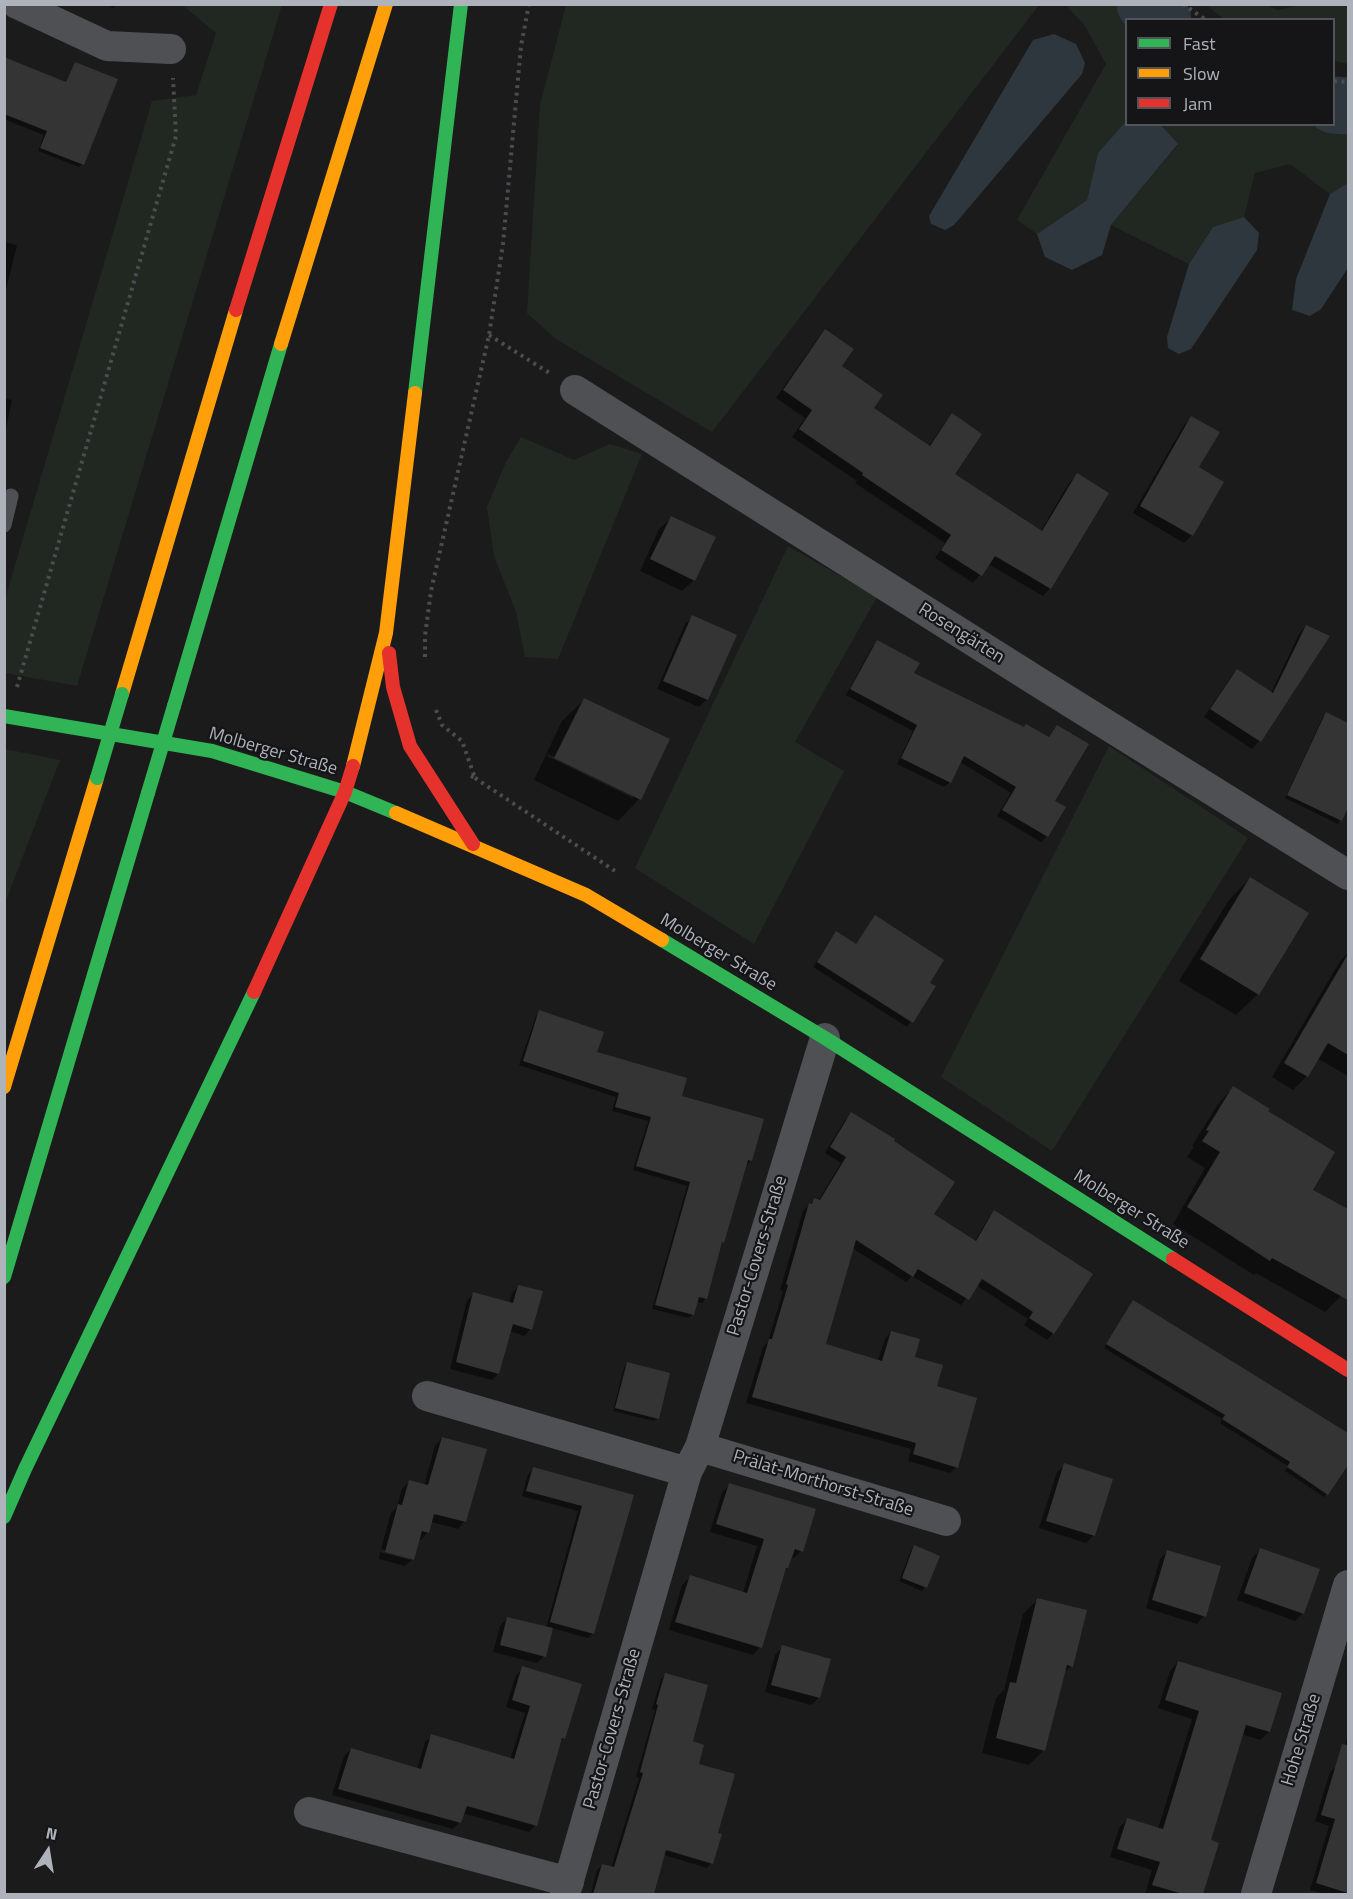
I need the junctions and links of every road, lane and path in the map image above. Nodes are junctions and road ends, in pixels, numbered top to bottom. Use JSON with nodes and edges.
{"nodes":[{"id":1,"x":17,"y":4,"type":"edge"},
{"id":2,"x":331,"y":4,"type":"edge"},
{"id":3,"x":386,"y":4,"type":"edge"},
{"id":4,"x":461,"y":4,"type":"edge"},
{"id":5,"x":529,"y":4,"type":"edge"},
{"id":6,"x":1183,"y":4,"type":"edge"},
{"id":7,"x":1203,"y":18,"type":"edge"},
{"id":8,"x":171,"y":49,"type":"joint"},
{"id":9,"x":489,"y":334,"type":"junction"},
{"id":10,"x":575,"y":390,"type":"joint"},
{"id":11,"x":11,"y":496,"type":"dead end"},
{"id":12,"x":4,"y":525,"type":"edge"},
{"id":13,"x":386,"y":633,"type":"junction"},
{"id":14,"x":425,"y":665,"type":"dead end"},
{"id":15,"x":433,"y":705,"type":"dead end"},
{"id":16,"x":6,"y":716,"type":"edge"},
{"id":17,"x":466,"y":774,"type":"dead end"},
{"id":18,"x":475,"y":778,"type":"junction"},
{"id":19,"x":345,"y":792,"type":"junction"},
{"id":20,"x":473,"y":844,"type":"junction"},
{"id":21,"x":1348,"y":875,"type":"edge"},
{"id":22,"x":613,"y":912,"type":"junction"},
{"id":23,"x":825,"y":1038,"type":"junction"},
{"id":24,"x":4,"y":1087,"type":"edge"},
{"id":25,"x":4,"y":1277,"type":"edge"},
{"id":26,"x":1348,"y":1370,"type":"edge"},
{"id":27,"x":427,"y":1396,"type":"dead end"},
{"id":28,"x":694,"y":1459,"type":"junction"},
{"id":29,"x":4,"y":1517,"type":"edge"},
{"id":30,"x":946,"y":1521,"type":"dead end"},
{"id":31,"x":1348,"y":1585,"type":"edge"},
{"id":32,"x":309,"y":1812,"type":"dead end"},
{"id":33,"x":567,"y":1888,"type":"edge"},
{"id":34,"x":1256,"y":1894,"type":"edge"}],
"edges":[{"from":1,"to":8,"type":"street"},
{"from":2,"to":24,"type":"main road","bridge":true},
{"from":3,"to":25,"type":"main road","bridge":true},
{"from":4,"to":13,"type":"main road"},
{"from":5,"to":9,"type":"path"},
{"from":6,"to":7,"type":"path"},
{"from":8,"to":16,"type":"path"},
{"from":9,"to":10,"type":"path"},
{"from":9,"to":14,"type":"path"},
{"from":10,"to":21,"type":"street","name":"Rosengärten"},
{"from":11,"to":12,"type":"lane"},
{"from":13,"to":19,"type":"main road"},
{"from":13,"to":20,"type":"main road"},
{"from":15,"to":18,"type":"path"},
{"from":16,"to":19,"type":"main road","name":"Molberger Straße"},
{"from":17,"to":18,"type":"path"},
{"from":18,"to":22,"type":"path"},
{"from":19,"to":20,"type":"main road","name":"Molberger Straße"},
{"from":19,"to":29,"type":"main road"},
{"from":20,"to":22,"type":"main road","name":"Molberger Straße"},
{"from":22,"to":23,"type":"main road","name":"Molberger Straße"},
{"from":23,"to":26,"type":"main road","name":"Molberger Straße"},
{"from":23,"to":28,"type":"street","name":"Pastor-Covers-Straße"},
{"from":27,"to":28,"type":"street"},
{"from":28,"to":30,"type":"street","name":"Prälat-Morthorst-Straße"},
{"from":28,"to":33,"type":"street","name":"Pastor-Covers-Straße"},
{"from":31,"to":34,"type":"street","name":"Hohe Straße"},
{"from":32,"to":33,"type":"street","name":"Pastor-Covers-Straße"}]}
